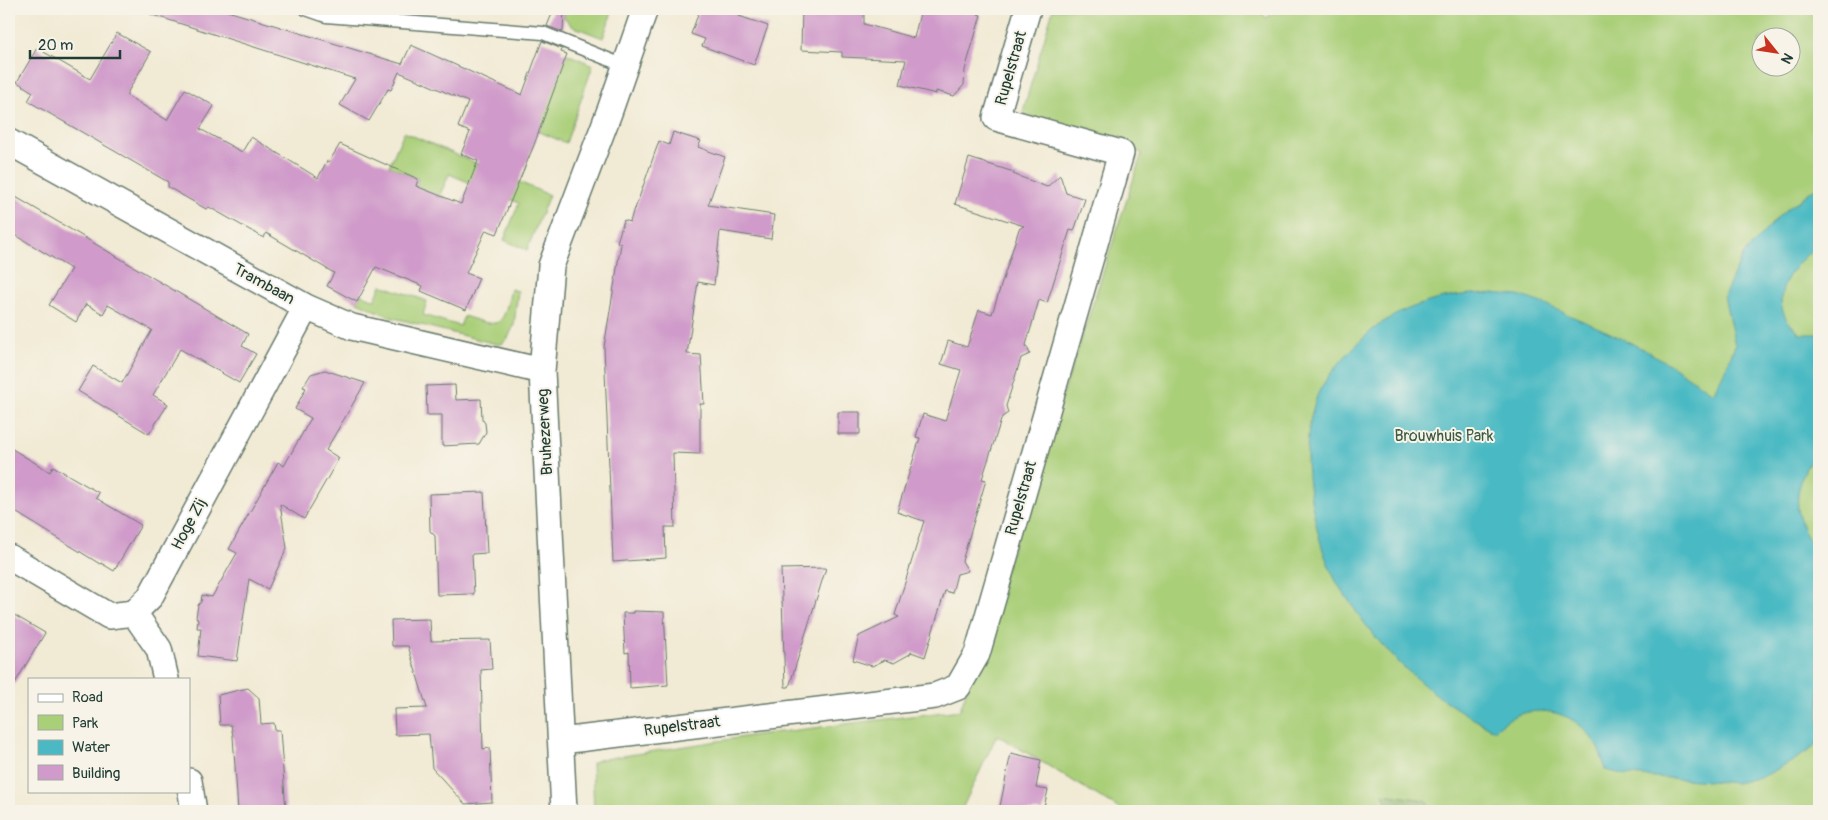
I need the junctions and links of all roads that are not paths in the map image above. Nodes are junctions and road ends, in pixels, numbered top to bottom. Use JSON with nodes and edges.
{"nodes":[{"id":1,"x":306,"y":9,"type":"edge"},
{"id":2,"x":645,"y":9,"type":"edge"},
{"id":3,"x":1028,"y":9,"type":"edge"},
{"id":4,"x":625,"y":66,"type":"junction"},
{"id":5,"x":9,"y":142,"type":"edge"},
{"id":6,"x":306,"y":307,"type":"junction"},
{"id":7,"x":542,"y":371,"type":"junction"},
{"id":8,"x":9,"y":557,"type":"edge"},
{"id":9,"x":134,"y":613,"type":"junction"},
{"id":10,"x":166,"y":678,"type":"edge"},
{"id":11,"x":561,"y":741,"type":"junction"},
{"id":12,"x":190,"y":787,"type":"edge"},
{"id":13,"x":194,"y":811,"type":"edge"},
{"id":14,"x":564,"y":811,"type":"edge"}],
"edges":[{"from":1,"to":4,"type":"lane"},
{"from":2,"to":4,"type":"street","name":"Bruhezerweg"},
{"from":3,"to":11,"type":"street","name":"Rupelstraat"},
{"from":4,"to":7,"type":"street","name":"Bruhezerweg"},
{"from":5,"to":6,"type":"street","name":"Trambaan"},
{"from":6,"to":7,"type":"street","name":"Trambaan"},
{"from":6,"to":9,"type":"street","name":"Hoge Zij"},
{"from":7,"to":11,"type":"street","name":"Bruhezerweg"},
{"from":8,"to":9,"type":"street"},
{"from":9,"to":10,"type":"street"},
{"from":11,"to":14,"type":"street","name":"Bruhezerweg"},
{"from":12,"to":13,"type":"street"}]}
